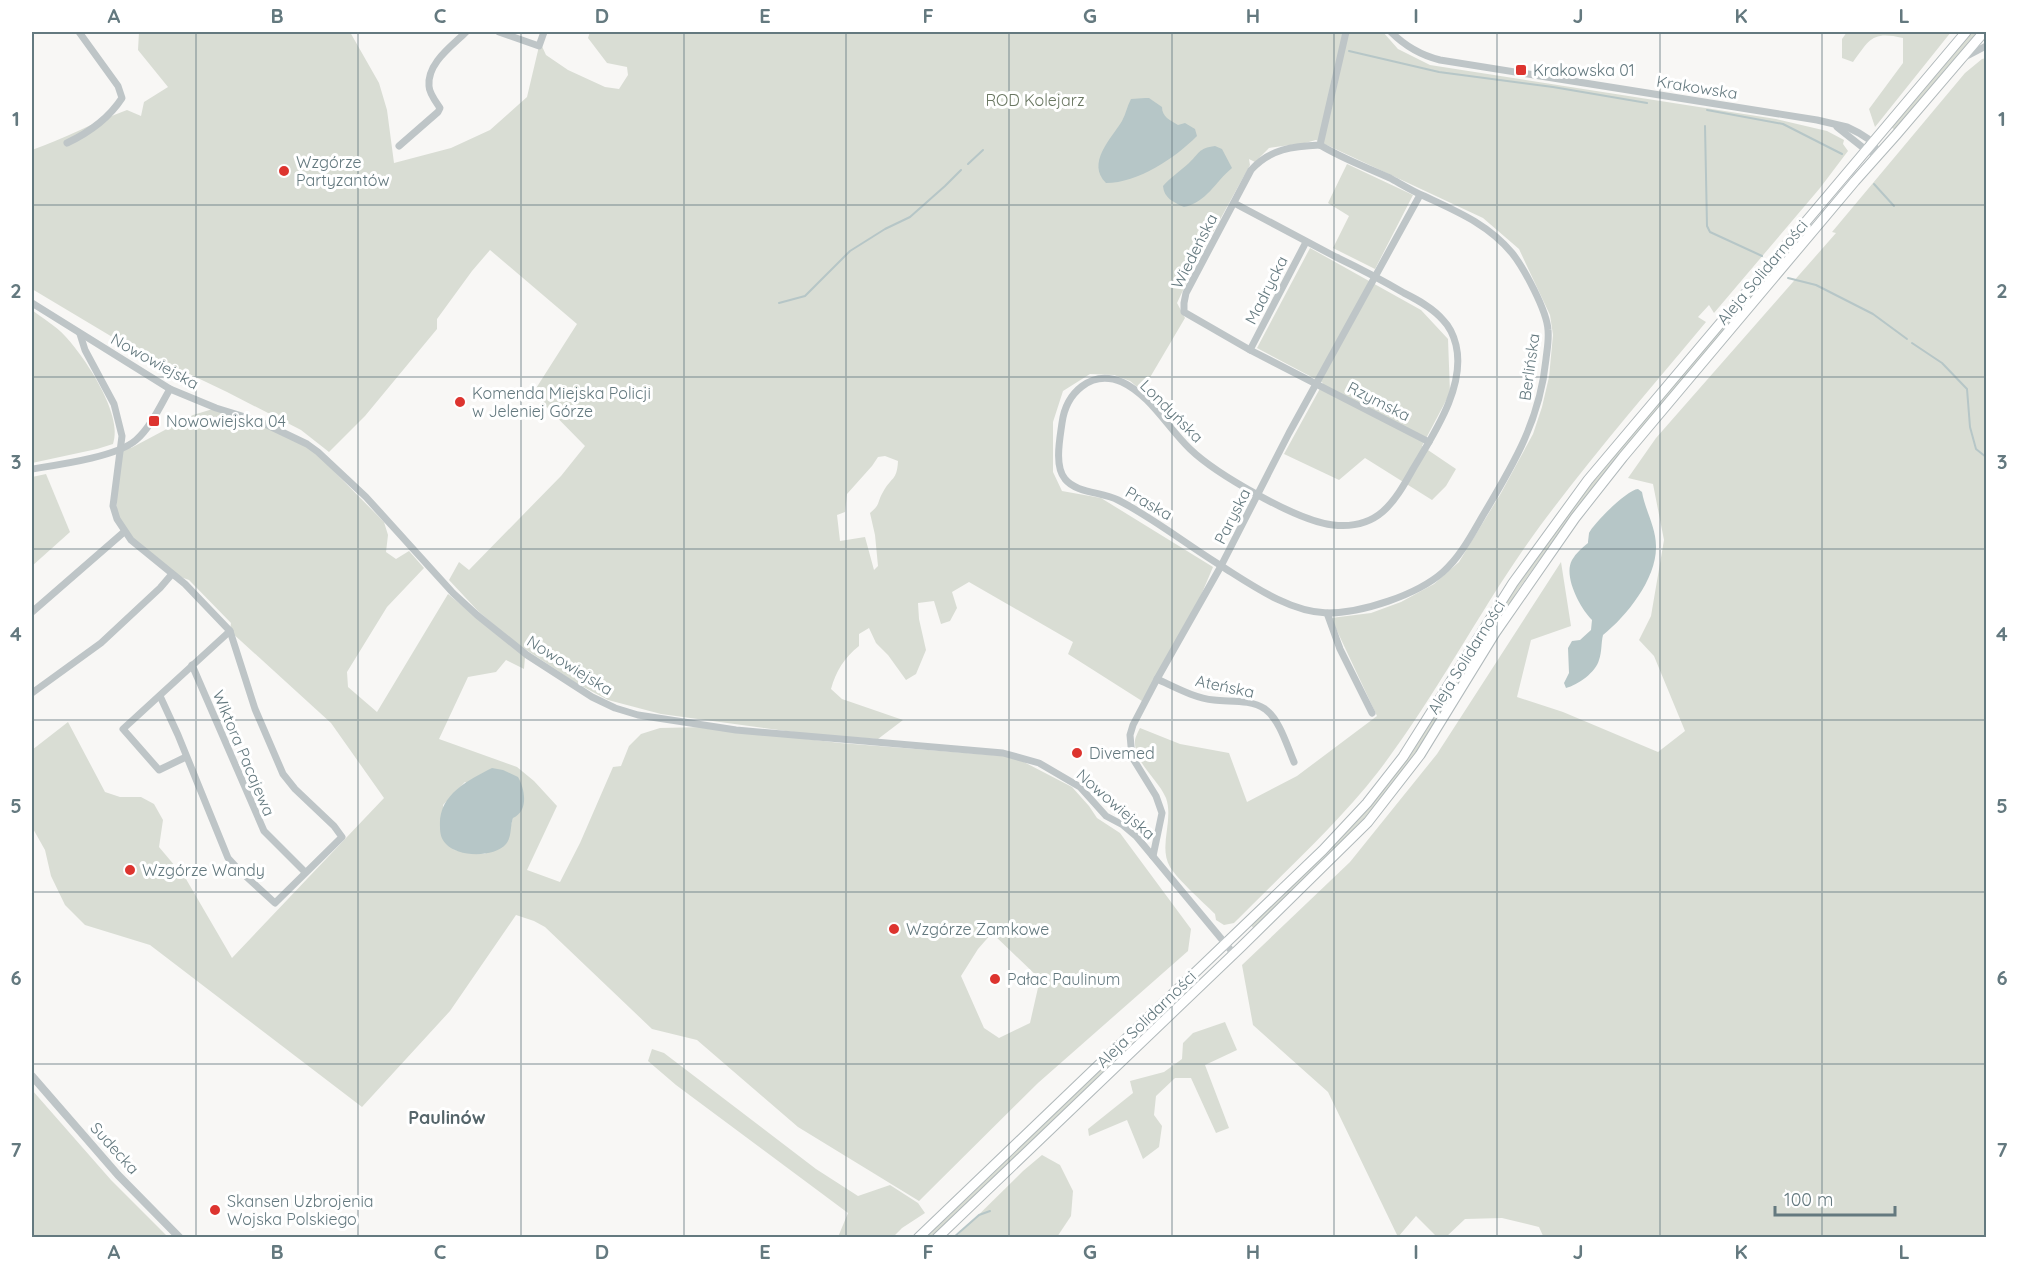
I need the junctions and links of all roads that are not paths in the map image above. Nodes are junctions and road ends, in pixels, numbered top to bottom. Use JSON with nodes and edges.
{"nodes":[{"id":1,"x":79,"y":32,"type":"edge"},
{"id":2,"x":466,"y":32,"type":"edge"},
{"id":3,"x":499,"y":32,"type":"edge"},
{"id":4,"x":544,"y":32,"type":"edge"},
{"id":5,"x":1346,"y":32,"type":"edge"},
{"id":6,"x":1391,"y":32,"type":"edge"},
{"id":7,"x":1966,"y":32,"type":"edge"},
{"id":8,"x":1984,"y":32,"type":"edge"},
{"id":9,"x":1986,"y":46,"type":"edge"},
{"id":10,"x":1958,"y":62,"type":"junction"},
{"id":11,"x":67,"y":143,"type":"dead end"},
{"id":12,"x":1320,"y":145,"type":"junction"},
{"id":13,"x":399,"y":146,"type":"dead end"},
{"id":14,"x":1870,"y":146,"type":"junction"},
{"id":15,"x":1878,"y":155,"type":"junction"},
{"id":16,"x":1420,"y":195,"type":"junction"},
{"id":17,"x":1234,"y":203,"type":"junction"},
{"id":18,"x":1306,"y":242,"type":"junction"},
{"id":19,"x":1376,"y":276,"type":"junction"},
{"id":20,"x":32,"y":303,"type":"edge"},
{"id":21,"x":80,"y":334,"type":"junction"},
{"id":22,"x":1250,"y":350,"type":"junction"},
{"id":23,"x":1317,"y":384,"type":"junction"},
{"id":24,"x":170,"y":389,"type":"junction"},
{"id":25,"x":1429,"y":442,"type":"junction"},
{"id":26,"x":119,"y":449,"type":"junction"},
{"id":27,"x":32,"y":470,"type":"edge"},
{"id":28,"x":1061,"y":474,"type":"joint"},
{"id":29,"x":1258,"y":495,"type":"junction"},
{"id":30,"x":124,"y":532,"type":"junction"},
{"id":31,"x":1221,"y":566,"type":"junction"},
{"id":32,"x":172,"y":574,"type":"junction"},
{"id":33,"x":32,"y":612,"type":"edge"},
{"id":34,"x":1327,"y":613,"type":"junction"},
{"id":35,"x":230,"y":631,"type":"junction"},
{"id":36,"x":192,"y":664,"type":"junction"},
{"id":37,"x":1157,"y":679,"type":"junction"},
{"id":38,"x":32,"y":693,"type":"edge"},
{"id":39,"x":160,"y":696,"type":"junction"},
{"id":40,"x":1372,"y":713,"type":"dead end"},
{"id":41,"x":186,"y":757,"type":"junction"},
{"id":42,"x":1294,"y":762,"type":"dead end"},
{"id":43,"x":1153,"y":856,"type":"junction"},
{"id":44,"x":305,"y":872,"type":"junction"},
{"id":45,"x":1225,"y":944,"type":"junction"},
{"id":46,"x":1234,"y":954,"type":"junction"},
{"id":47,"x":32,"y":1076,"type":"edge"},
{"id":48,"x":180,"y":1238,"type":"edge"},
{"id":49,"x":918,"y":1238,"type":"edge"},
{"id":50,"x":937,"y":1238,"type":"edge"}],
"edges":[{"from":1,"to":11,"type":"street"},
{"from":2,"to":13,"type":"street"},
{"from":3,"to":4,"type":"street"},
{"from":5,"to":12,"type":"street"},
{"from":6,"to":14,"type":"street","name":"Krakowska"},
{"from":7,"to":14,"type":"main road","name":"Aleja Solidarności"},
{"from":8,"to":10,"type":"main road","name":"Aleja Solidarności"},
{"from":9,"to":10,"type":"street"},
{"from":10,"to":15,"type":"main road","name":"Aleja Solidarności"},
{"from":12,"to":16,"type":"street","name":"Berlińska"},
{"from":12,"to":17,"type":"street","name":"Wiedeńska"},
{"from":14,"to":15,"type":"street"},
{"from":14,"to":45,"type":"main road","name":"Aleja Solidarności"},
{"from":15,"to":46,"type":"main road","name":"Aleja Solidarności"},
{"from":16,"to":19,"type":"street","name":"Paryska"},
{"from":16,"to":34,"type":"street","name":"Berlińska"},
{"from":17,"to":18,"type":"street","name":"Madrycka"},
{"from":17,"to":22,"type":"street","name":"Wiedeńska"},
{"from":18,"to":19,"type":"street","name":"Madrycka"},
{"from":18,"to":22,"type":"street","name":"Madrycka"},
{"from":19,"to":23,"type":"street","name":"Paryska"},
{"from":19,"to":25,"type":"street"},
{"from":20,"to":21,"type":"street","name":"Nowowiejska"},
{"from":21,"to":24,"type":"street","name":"Nowowiejska"},
{"from":21,"to":26,"type":"street"},
{"from":22,"to":23,"type":"street","name":"Wiedeńska"},
{"from":23,"to":25,"type":"street","name":"Rzymska"},
{"from":23,"to":29,"type":"street","name":"Paryska"},
{"from":24,"to":26,"type":"street"},
{"from":24,"to":43,"type":"street","name":"Nowowiejska"},
{"from":25,"to":29,"type":"street"},
{"from":26,"to":27,"type":"street"},
{"from":26,"to":30,"type":"street"},
{"from":28,"to":29,"type":"street","name":"Londyńska"},
{"from":28,"to":31,"type":"street","name":"Praska"},
{"from":29,"to":31,"type":"street","name":"Paryska"},
{"from":30,"to":32,"type":"street"},
{"from":30,"to":33,"type":"street"},
{"from":31,"to":34,"type":"street","name":"Berlińska"},
{"from":31,"to":37,"type":"street","name":"Paryska"},
{"from":32,"to":35,"type":"street"},
{"from":32,"to":38,"type":"street"},
{"from":34,"to":40,"type":"street"},
{"from":35,"to":36,"type":"street"},
{"from":35,"to":44,"type":"street"},
{"from":36,"to":39,"type":"street"},
{"from":36,"to":44,"type":"street","name":"Wiktora Pacajewa"},
{"from":37,"to":42,"type":"street","name":"Ateńska"},
{"from":37,"to":43,"type":"street","name":"Paryska"},
{"from":39,"to":41,"type":"street"},
{"from":39,"to":41,"type":"street"},
{"from":41,"to":44,"type":"street"},
{"from":43,"to":45,"type":"street","name":"Nowowiejska"},
{"from":45,"to":46,"type":"street","name":"Nowowiejska"},
{"from":45,"to":49,"type":"main road","name":"Aleja Solidarności"},
{"from":46,"to":50,"type":"main road","name":"Aleja Solidarności"},
{"from":47,"to":48,"type":"street","name":"Sudecka"}]}
